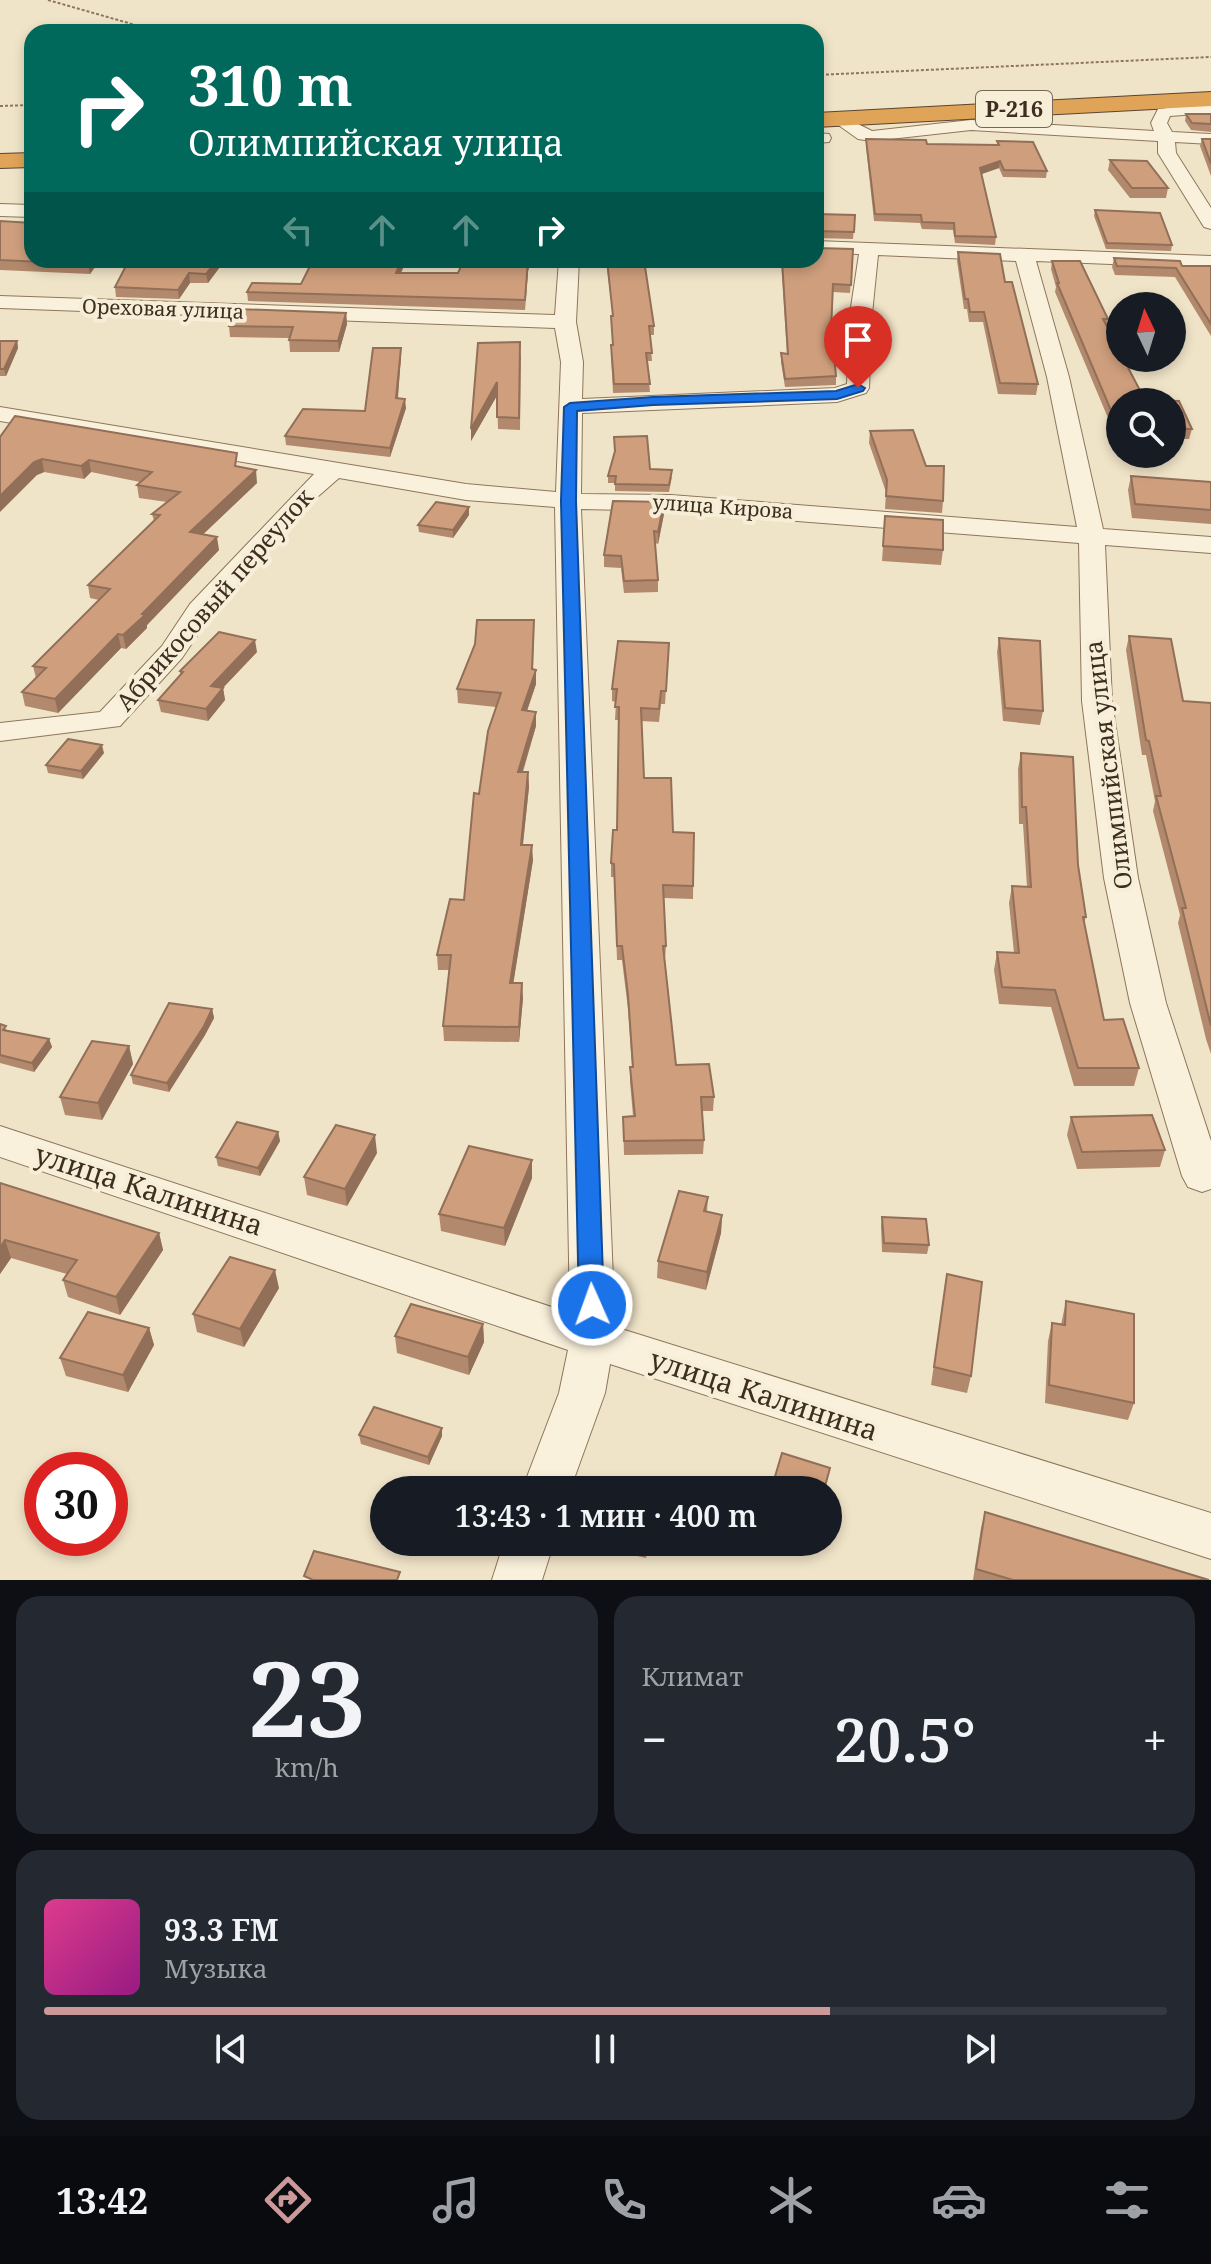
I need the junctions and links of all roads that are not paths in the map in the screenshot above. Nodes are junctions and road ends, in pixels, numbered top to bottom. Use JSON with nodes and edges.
{"nodes":[{"id":1,"x":1211,"y":99,"type":"edge"},
{"id":2,"x":1211,"y":108,"type":"edge"},
{"id":3,"x":824,"y":129,"type":"edge"},
{"id":4,"x":824,"y":129,"type":"edge"},
{"id":5,"x":1166,"y":137,"type":"junction"},
{"id":6,"x":1211,"y":139,"type":"edge"},
{"id":7,"x":24,"y":160,"type":"edge"},
{"id":8,"x":0,"y":161,"type":"edge"},
{"id":9,"x":0,"y":210,"type":"edge"},
{"id":10,"x":24,"y":211,"type":"edge"},
{"id":11,"x":1211,"y":223,"type":"edge"},
{"id":12,"x":824,"y":247,"type":"edge"},
{"id":13,"x":869,"y":249,"type":"junction"},
{"id":14,"x":1025,"y":256,"type":"junction"},
{"id":15,"x":1211,"y":262,"type":"edge"},
{"id":16,"x":568,"y":268,"type":"edge"},
{"id":17,"x":0,"y":302,"type":"edge"},
{"id":18,"x":565,"y":322,"type":"junction"},
{"id":19,"x":570,"y":407,"type":"junction"},
{"id":20,"x":0,"y":414,"type":"edge"},
{"id":21,"x":332,"y":471,"type":"junction"},
{"id":22,"x":568,"y":501,"type":"junction"},
{"id":23,"x":1092,"y":537,"type":"junction"},
{"id":24,"x":1211,"y":545,"type":"edge"},
{"id":25,"x":0,"y":732,"type":"edge"},
{"id":26,"x":0,"y":1141,"type":"edge"},
{"id":27,"x":1202,"y":1176,"type":"dead end"},
{"id":28,"x":593,"y":1337,"type":"junction"},
{"id":29,"x":551,"y":1476,"type":"edge"},
{"id":30,"x":1211,"y":1536,"type":"edge"},
{"id":31,"x":525,"y":1556,"type":"edge"},
{"id":32,"x":517,"y":1580,"type":"edge"}],
"edges":[{"from":1,"to":3,"type":"highway","number":"Р-216"},
{"from":2,"to":5,"type":"street"},
{"from":4,"to":5,"type":"street"},
{"from":5,"to":6,"type":"street"},
{"from":5,"to":11,"type":"street"},
{"from":7,"to":8,"type":"highway"},
{"from":9,"to":10,"type":"street"},
{"from":12,"to":13,"type":"street"},
{"from":13,"to":14,"type":"street"},
{"from":13,"to":19,"type":"street"},
{"from":14,"to":15,"type":"street"},
{"from":14,"to":23,"type":"street","name":"Олимпийская улица"},
{"from":16,"to":18,"type":"street"},
{"from":17,"to":18,"type":"street","name":"Ореховая улица"},
{"from":18,"to":19,"type":"street"},
{"from":19,"to":22,"type":"street"},
{"from":20,"to":21,"type":"street","name":"улица Кирова"},
{"from":21,"to":22,"type":"street","name":"улица Кирова"},
{"from":21,"to":25,"type":"street","name":"Абрикосовый переулок"},
{"from":22,"to":23,"type":"street","name":"улица Кирова"},
{"from":22,"to":28,"type":"street"},
{"from":23,"to":24,"type":"street","name":"улица Кирова"},
{"from":23,"to":27,"type":"street","name":"Олимпийская улица"},
{"from":26,"to":28,"type":"street","name":"улица Калинина"},
{"from":28,"to":29,"type":"street"},
{"from":28,"to":30,"type":"street","name":"улица Калинина"},
{"from":31,"to":32,"type":"street"}]}
